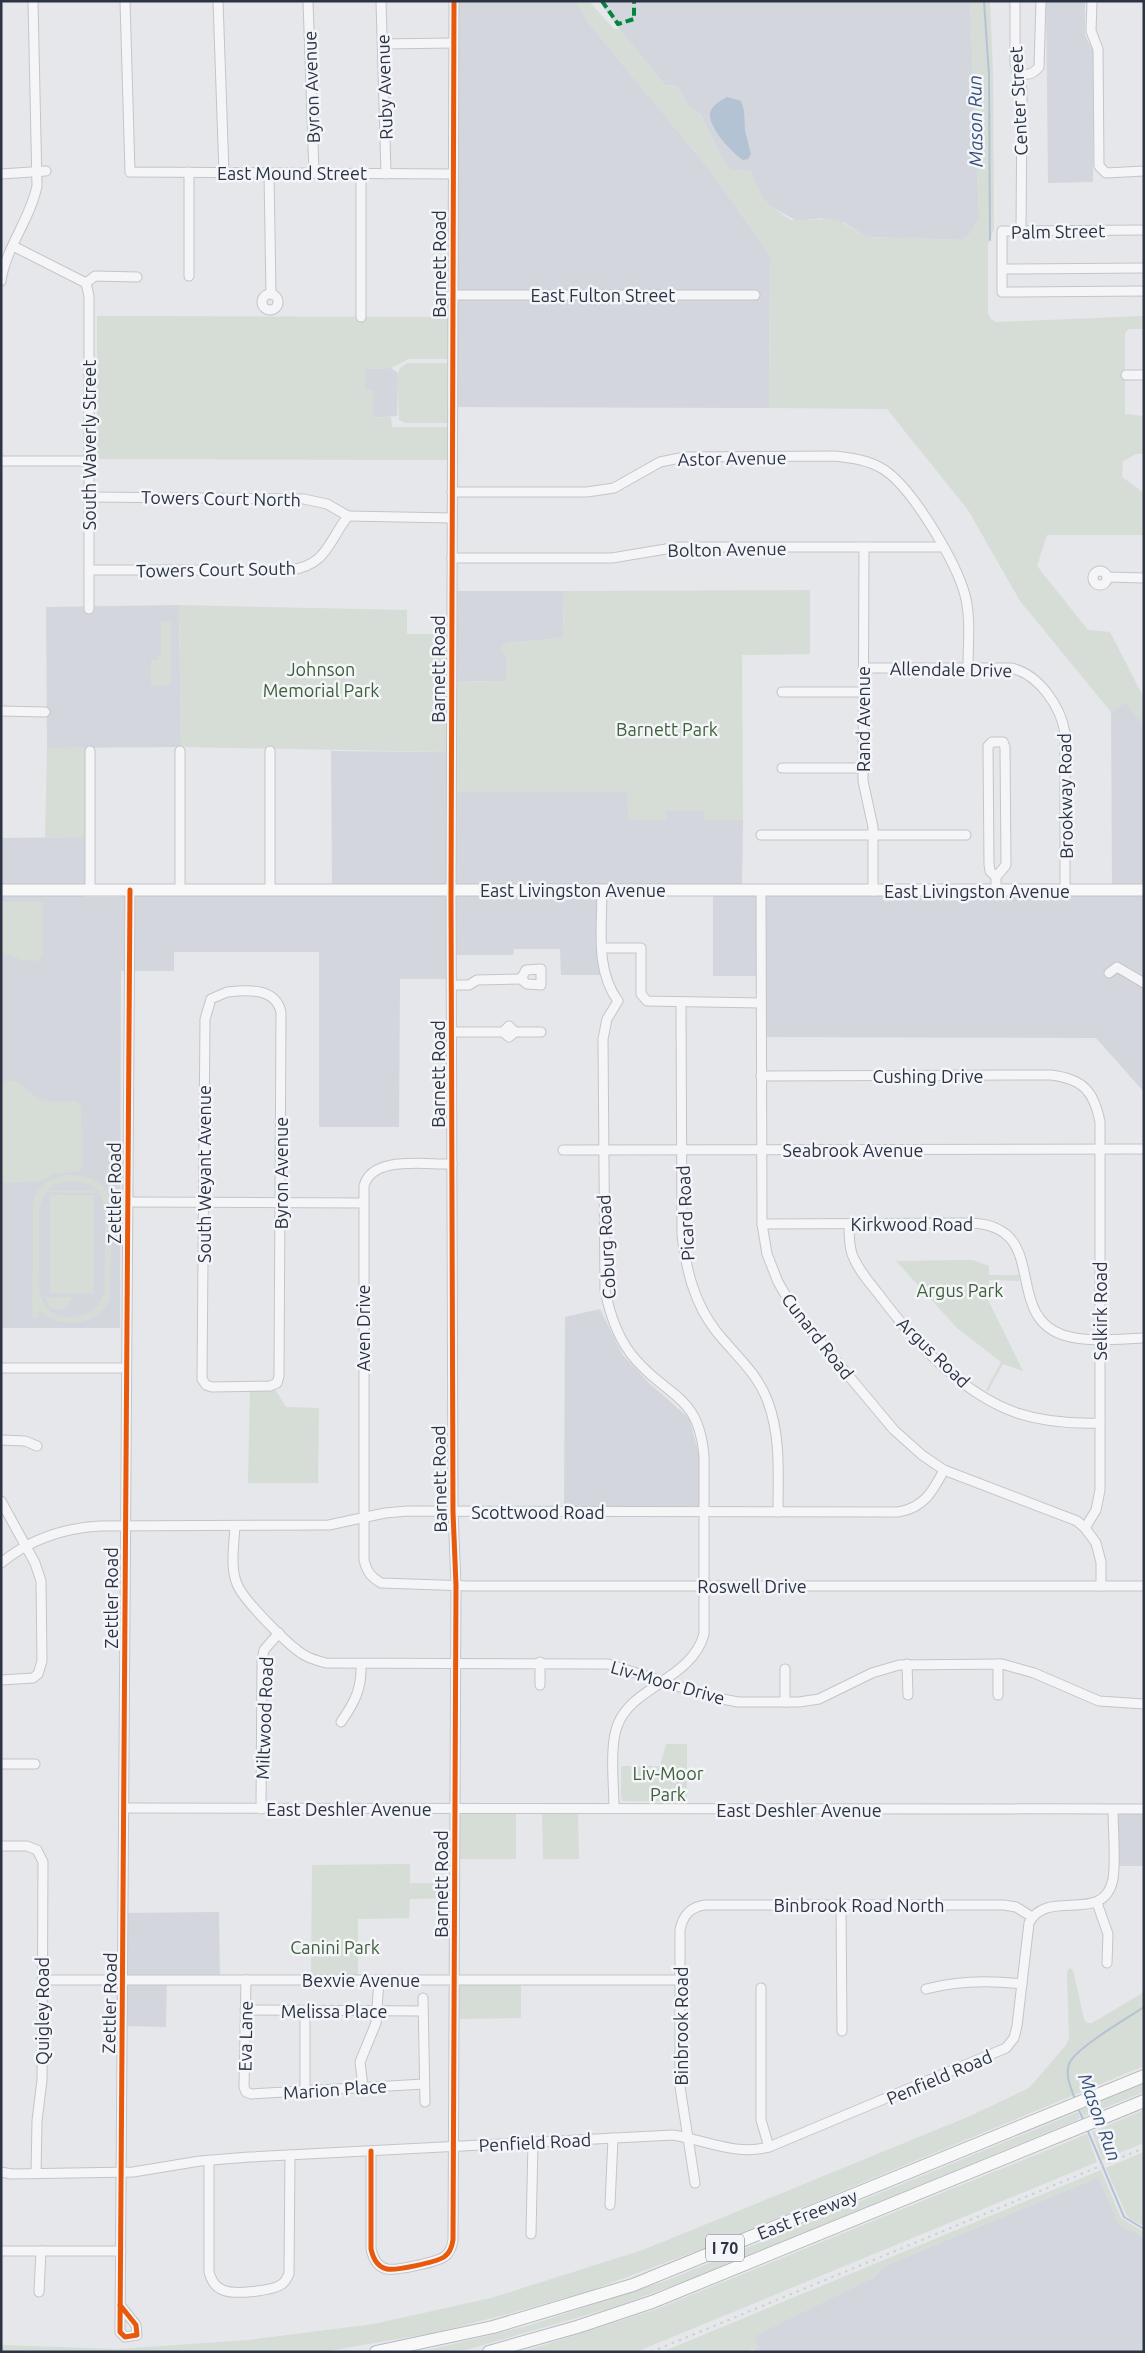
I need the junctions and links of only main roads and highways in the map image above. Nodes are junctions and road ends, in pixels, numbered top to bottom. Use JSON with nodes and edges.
{"nodes":[{"id":1,"x":1,"y":890,"type":"edge"},
{"id":2,"x":1144,"y":890,"type":"edge"},
{"id":3,"x":1144,"y":2076,"type":"edge"},
{"id":4,"x":1144,"y":2101,"type":"edge"},
{"id":5,"x":376,"y":2352,"type":"edge"},
{"id":6,"x":489,"y":2352,"type":"edge"}],
"edges":[{"from":1,"to":2,"type":"main road","name":"East Livingston Avenue"},
{"from":3,"to":5,"type":"highway","name":"East Freeway","number":"I 70"},
{"from":4,"to":6,"type":"highway","name":"East Freeway","number":"I 70"}]}
